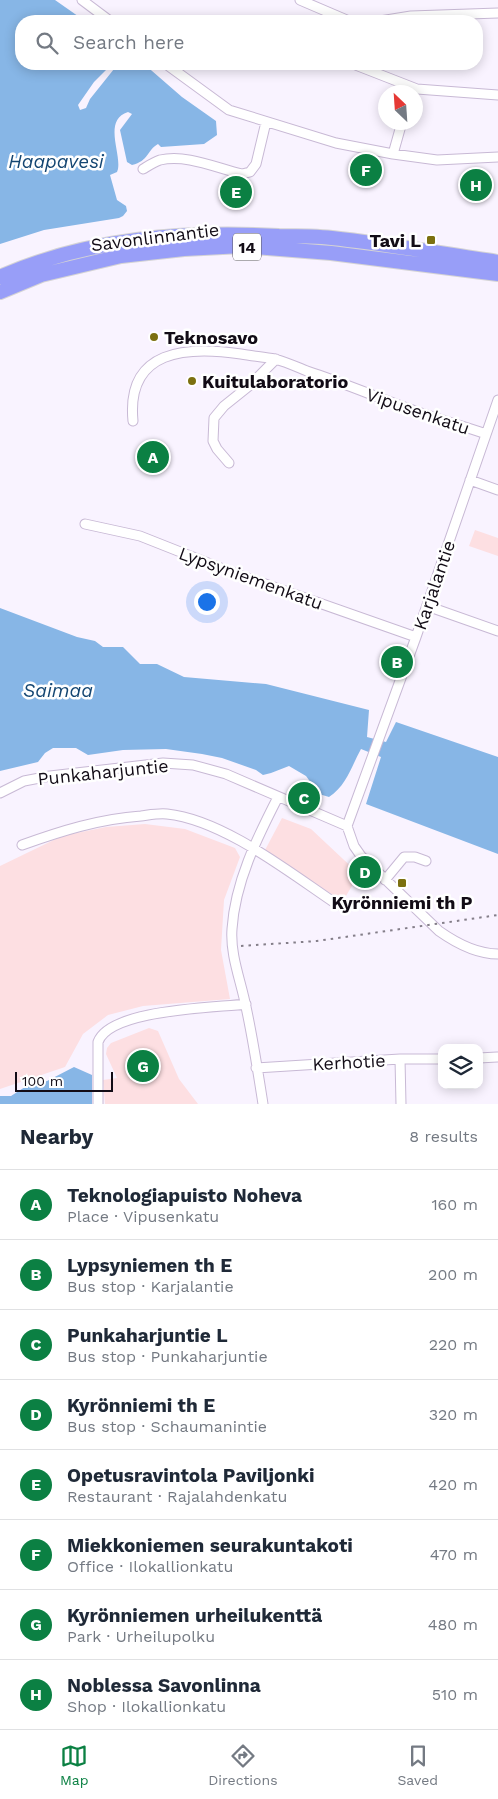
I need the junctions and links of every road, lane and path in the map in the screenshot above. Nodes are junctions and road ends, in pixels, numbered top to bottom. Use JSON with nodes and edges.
{"nodes":[{"id":1,"x":82,"y":0,"type":"edge"},
{"id":2,"x":300,"y":0,"type":"edge"},
{"id":3,"x":498,"y":13,"type":"edge"},
{"id":4,"x":102,"y":15,"type":"edge"},
{"id":5,"x":335,"y":15,"type":"edge"},
{"id":6,"x":440,"y":15,"type":"edge"},
{"id":7,"x":174,"y":70,"type":"edge"},
{"id":8,"x":366,"y":70,"type":"edge"},
{"id":9,"x":400,"y":85,"type":"edge"},
{"id":10,"x":423,"y":92,"type":"edge"},
{"id":11,"x":498,"y":95,"type":"edge"},
{"id":12,"x":266,"y":122,"type":"junction"},
{"id":13,"x":400,"y":130,"type":"edge"},
{"id":14,"x":393,"y":154,"type":"junction"},
{"id":15,"x":498,"y":156,"type":"edge"},
{"id":16,"x":143,"y":169,"type":"dead end"},
{"id":17,"x":498,"y":262,"type":"edge"},
{"id":18,"x":498,"y":274,"type":"edge"},
{"id":19,"x":0,"y":277,"type":"edge"},
{"id":20,"x":0,"y":292,"type":"edge"},
{"id":21,"x":276,"y":359,"type":"junction"},
{"id":22,"x":498,"y":400,"type":"edge"},
{"id":23,"x":133,"y":422,"type":"dead end"},
{"id":24,"x":486,"y":434,"type":"junction"},
{"id":25,"x":229,"y":463,"type":"dead end"},
{"id":26,"x":470,"y":480,"type":"junction"},
{"id":27,"x":498,"y":490,"type":"edge"},
{"id":28,"x":85,"y":524,"type":"dead end"},
{"id":29,"x":427,"y":606,"type":"junction"},
{"id":30,"x":498,"y":631,"type":"edge"},
{"id":31,"x":416,"y":638,"type":"junction"},
{"id":32,"x":0,"y":793,"type":"edge"},
{"id":33,"x":278,"y":797,"type":"junction"},
{"id":34,"x":347,"y":826,"type":"junction"},
{"id":35,"x":22,"y":845,"type":"dead end"},
{"id":36,"x":254,"y":848,"type":"junction"},
{"id":37,"x":426,"y":861,"type":"dead end"},
{"id":38,"x":385,"y":880,"type":"junction"},
{"id":39,"x":338,"y":905,"type":"dead end"},
{"id":40,"x":498,"y":954,"type":"edge"},
{"id":41,"x":246,"y":1004,"type":"junction"},
{"id":42,"x":497,"y":1057,"type":"edge"},
{"id":43,"x":483,"y":1058,"type":"edge"},
{"id":44,"x":400,"y":1059,"type":"junction"},
{"id":45,"x":438,"y":1059,"type":"edge"},
{"id":46,"x":256,"y":1068,"type":"junction"},
{"id":47,"x":98,"y":1104,"type":"edge"},
{"id":48,"x":263,"y":1104,"type":"edge"},
{"id":49,"x":401,"y":1104,"type":"edge"}],
"edges":[{"from":1,"to":4,"type":"street"},
{"from":2,"to":5,"type":"street"},
{"from":3,"to":6,"type":"street"},
{"from":7,"to":12,"type":"street"},
{"from":8,"to":9,"type":"street"},
{"from":10,"to":11,"type":"street"},
{"from":12,"to":14,"type":"street"},
{"from":12,"to":16,"type":"street"},
{"from":13,"to":14,"type":"street"},
{"from":14,"to":15,"type":"street"},
{"from":17,"to":19,"type":"highway","name":"Savonlinnantie","number":"14"},
{"from":18,"to":20,"type":"highway","name":"Savonlinnantie","number":"14"},
{"from":21,"to":23,"type":"street","name":"Vipusenkatu"},
{"from":21,"to":24,"type":"street","name":"Vipusenkatu"},
{"from":21,"to":25,"type":"street"},
{"from":22,"to":24,"type":"street","name":"Karjalantie"},
{"from":24,"to":26,"type":"street","name":"Karjalantie"},
{"from":26,"to":27,"type":"street"},
{"from":26,"to":29,"type":"street","name":"Karjalantie"},
{"from":28,"to":31,"type":"street","name":"Lypsyniemenkatu"},
{"from":29,"to":30,"type":"street"},
{"from":29,"to":31,"type":"street","name":"Karjalantie"},
{"from":31,"to":34,"type":"street","name":"Karjalantie"},
{"from":32,"to":33,"type":"street","name":"Punkaharjuntie"},
{"from":33,"to":34,"type":"street","name":"Punkaharjuntie"},
{"from":33,"to":36,"type":"street"},
{"from":34,"to":38,"type":"street"},
{"from":35,"to":36,"type":"street"},
{"from":36,"to":39,"type":"street"},
{"from":36,"to":41,"type":"street"},
{"from":37,"to":38,"type":"street"},
{"from":38,"to":40,"type":"street"},
{"from":41,"to":46,"type":"street"},
{"from":41,"to":47,"type":"street"},
{"from":42,"to":43,"type":"street"},
{"from":44,"to":45,"type":"street","name":"Kerhotie"},
{"from":44,"to":46,"type":"street","name":"Kerhotie"},
{"from":44,"to":49,"type":"street"},
{"from":46,"to":48,"type":"street"}]}
